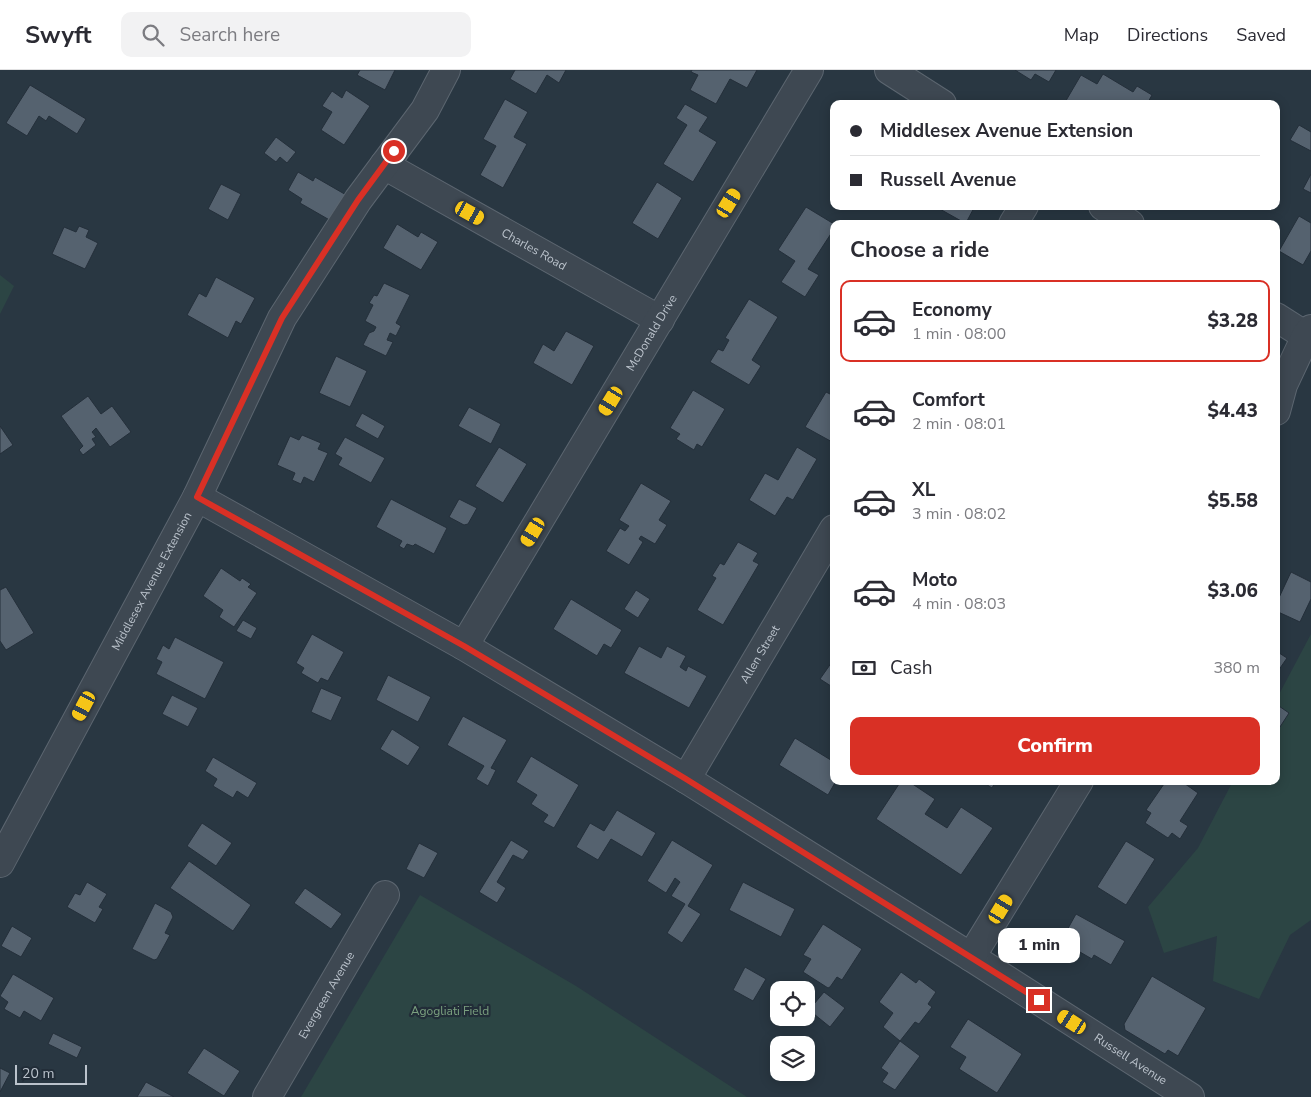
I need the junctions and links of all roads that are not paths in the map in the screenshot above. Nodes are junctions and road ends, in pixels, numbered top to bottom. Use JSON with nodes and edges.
{"nodes":[{"id":1,"x":446,"y":70,"type":"edge"},
{"id":2,"x":809,"y":70,"type":"edge"},
{"id":3,"x":889,"y":70,"type":"edge"},
{"id":4,"x":936,"y":100,"type":"edge"},
{"id":5,"x":384,"y":165,"type":"junction"},
{"id":6,"x":1108,"y":210,"type":"edge"},
{"id":7,"x":1124,"y":220,"type":"edge"},
{"id":8,"x":1280,"y":319,"type":"edge"},
{"id":9,"x":660,"y":320,"type":"junction"},
{"id":10,"x":1309,"y":333,"type":"edge"},
{"id":11,"x":1280,"y":396,"type":"edge"},
{"id":12,"x":197,"y":497,"type":"junction"},
{"id":13,"x":830,"y":536,"type":"edge"},
{"id":14,"x":464,"y":646,"type":"junction"},
{"id":15,"x":686,"y":779,"type":"junction"},
{"id":16,"x":1077,"y":785,"type":"edge"},
{"id":17,"x":0,"y":863,"type":"edge"},
{"id":18,"x":386,"y":895,"type":"dead end"},
{"id":19,"x":972,"y":957,"type":"junction"},
{"id":20,"x":267,"y":1097,"type":"edge"},
{"id":21,"x":1190,"y":1097,"type":"edge"}],
"edges":[{"from":1,"to":5,"type":"street","name":"Middlesex Avenue Extension"},
{"from":2,"to":9,"type":"street","name":"McDonald Drive"},
{"from":3,"to":4,"type":"street"},
{"from":5,"to":9,"type":"street","name":"Charles Road"},
{"from":5,"to":12,"type":"street","name":"Middlesex Avenue Extension"},
{"from":6,"to":7,"type":"street"},
{"from":8,"to":10,"type":"street"},
{"from":9,"to":14,"type":"street","name":"McDonald Drive"},
{"from":10,"to":11,"type":"street"},
{"from":12,"to":14,"type":"street","name":"Russell Avenue"},
{"from":12,"to":17,"type":"street","name":"Middlesex Avenue Extension"},
{"from":13,"to":15,"type":"street","name":"Allen Street"},
{"from":14,"to":15,"type":"street","name":"Russell Avenue"},
{"from":15,"to":19,"type":"street","name":"Russell Avenue"},
{"from":16,"to":19,"type":"street"},
{"from":18,"to":20,"type":"street","name":"Evergreen Avenue"},
{"from":19,"to":21,"type":"street","name":"Russell Avenue"}]}
